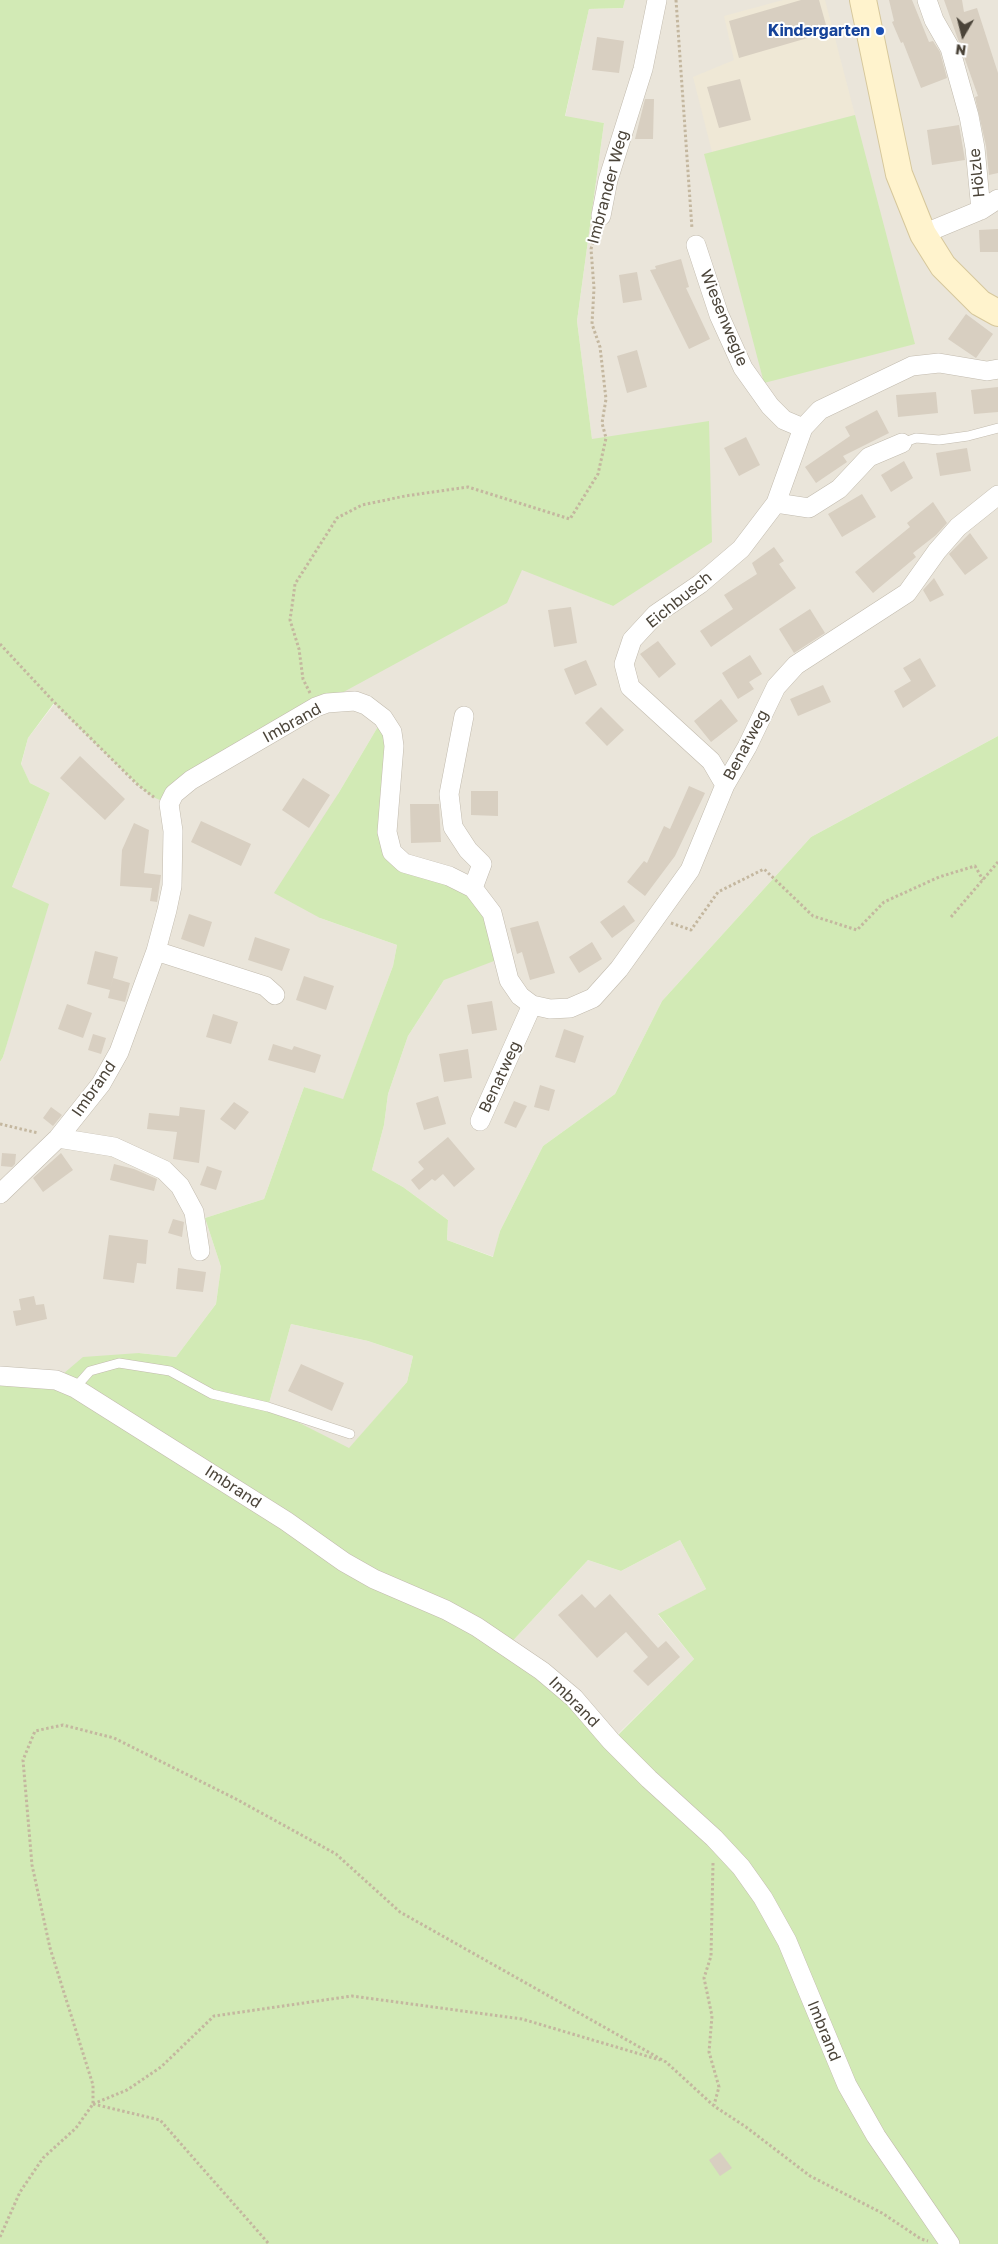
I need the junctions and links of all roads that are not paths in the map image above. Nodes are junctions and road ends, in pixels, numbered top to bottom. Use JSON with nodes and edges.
{"nodes":[{"id":1,"x":657,"y":0,"type":"edge"},
{"id":2,"x":863,"y":0,"type":"edge"},
{"id":3,"x":927,"y":0,"type":"edge"},
{"id":4,"x":998,"y":199,"type":"edge"},
{"id":5,"x":981,"y":210,"type":"junction"},
{"id":6,"x":601,"y":216,"type":"road end"},
{"id":7,"x":923,"y":234,"type":"junction"},
{"id":8,"x":696,"y":244,"type":"road end"},
{"id":9,"x":998,"y":313,"type":"edge"},
{"id":10,"x":998,"y":369,"type":"edge"},
{"id":11,"x":803,"y":428,"type":"junction"},
{"id":12,"x":998,"y":428,"type":"edge"},
{"id":13,"x":902,"y":443,"type":"joint"},
{"id":14,"x":998,"y":495,"type":"edge"},
{"id":15,"x":776,"y":503,"type":"junction"},
{"id":16,"x":464,"y":716,"type":"dead end"},
{"id":17,"x":724,"y":785,"type":"junction"},
{"id":18,"x":473,"y":888,"type":"junction"},
{"id":19,"x":156,"y":951,"type":"junction"},
{"id":20,"x":275,"y":995,"type":"dead end"},
{"id":21,"x":532,"y":1005,"type":"junction"},
{"id":22,"x":480,"y":1121,"type":"dead end"},
{"id":23,"x":58,"y":1138,"type":"junction"},
{"id":24,"x":0,"y":1194,"type":"edge"},
{"id":25,"x":200,"y":1251,"type":"dead end"},
{"id":26,"x":0,"y":1376,"type":"edge"},
{"id":27,"x":74,"y":1388,"type":"junction"},
{"id":28,"x":350,"y":1434,"type":"dead end"},
{"id":29,"x":950,"y":2244,"type":"edge"}],
"edges":[{"from":1,"to":6,"type":"street","name":"Imbrander Weg"},
{"from":2,"to":7,"type":"street"},
{"from":3,"to":5,"type":"street","name":"Hölzle"},
{"from":4,"to":5,"type":"street"},
{"from":5,"to":7,"type":"street","name":"Hölzle"},
{"from":7,"to":9,"type":"street"},
{"from":8,"to":11,"type":"street","name":"Wiesenwegle"},
{"from":10,"to":11,"type":"street"},
{"from":11,"to":15,"type":"street","name":"Eichbusch"},
{"from":12,"to":13,"type":"lane"},
{"from":13,"to":15,"type":"street"},
{"from":14,"to":17,"type":"street","name":"Benatweg"},
{"from":15,"to":17,"type":"street","name":"Eichbusch"},
{"from":16,"to":18,"type":"street"},
{"from":17,"to":21,"type":"street","name":"Benatweg"},
{"from":18,"to":19,"type":"street","name":"Imbrand"},
{"from":18,"to":21,"type":"street"},
{"from":19,"to":20,"type":"street"},
{"from":19,"to":23,"type":"street","name":"Imbrand"},
{"from":21,"to":22,"type":"street","name":"Benatweg"},
{"from":23,"to":24,"type":"street","name":"Imbrand"},
{"from":23,"to":25,"type":"street","name":"Imbrand"},
{"from":26,"to":27,"type":"street","name":"Imbrand"},
{"from":27,"to":28,"type":"lane"},
{"from":27,"to":29,"type":"street","name":"Imbrand"}]}
